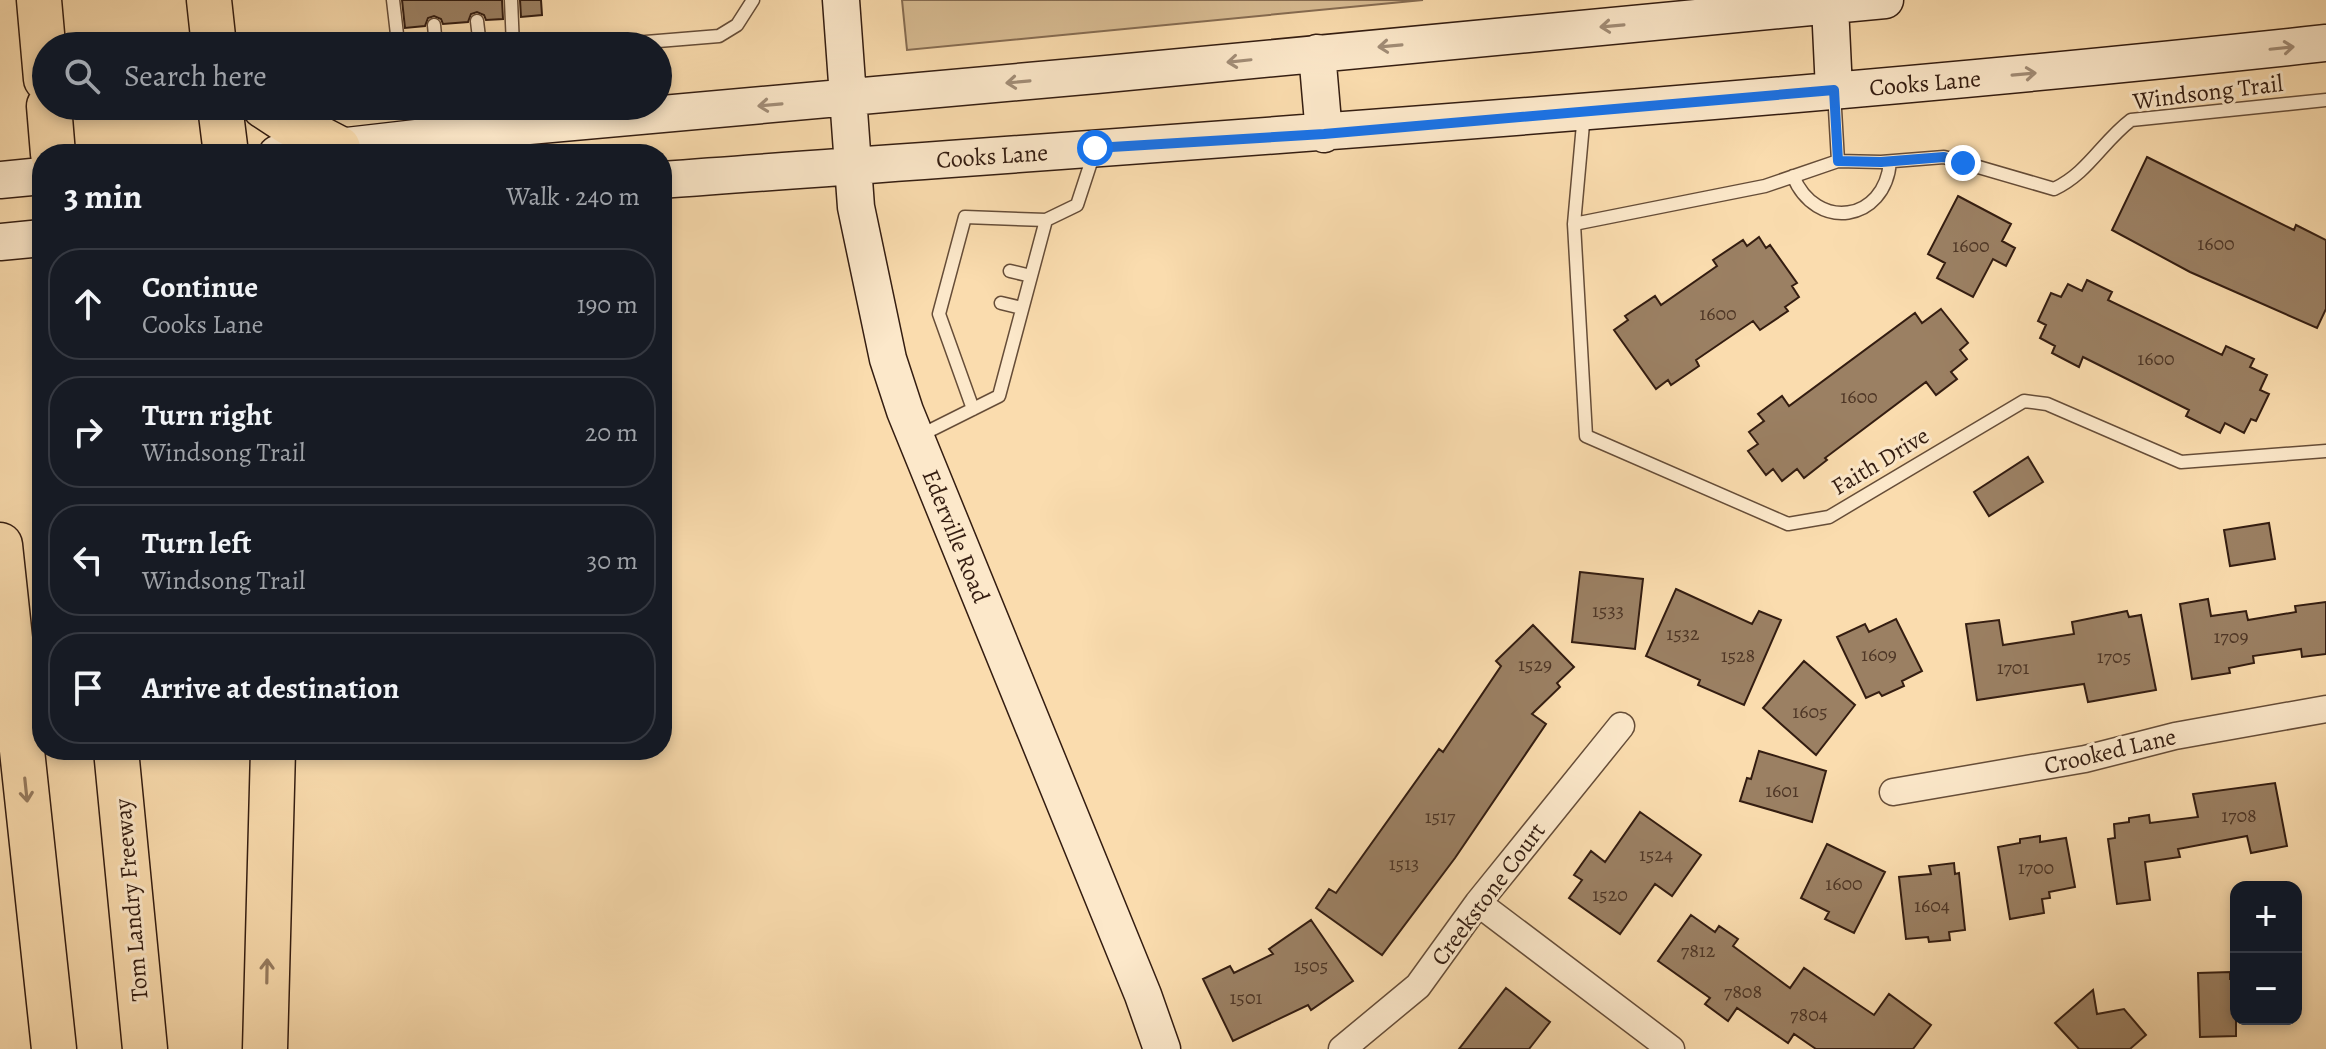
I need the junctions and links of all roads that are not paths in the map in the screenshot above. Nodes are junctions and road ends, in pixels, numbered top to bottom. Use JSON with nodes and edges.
{"nodes":[{"id":1,"x":39,"y":0,"type":"edge"},
{"id":2,"x":393,"y":0,"type":"edge"},
{"id":3,"x":511,"y":0,"type":"edge"},
{"id":4,"x":753,"y":0,"type":"edge"},
{"id":5,"x":841,"y":0,"type":"edge"},
{"id":6,"x":1885,"y":0,"type":"edge"},
{"id":7,"x":1830,"y":6,"type":"junction"},
{"id":8,"x":477,"y":21,"type":"dead end"},
{"id":9,"x":434,"y":25,"type":"dead end"},
{"id":10,"x":42,"y":32,"type":"edge"},
{"id":11,"x":397,"y":32,"type":"edge"},
{"id":12,"x":435,"y":32,"type":"edge"},
{"id":13,"x":478,"y":32,"type":"edge"},
{"id":14,"x":512,"y":32,"type":"edge"},
{"id":15,"x":672,"y":40,"type":"edge"},
{"id":16,"x":2326,"y":43,"type":"edge"},
{"id":17,"x":1317,"y":53,"type":"junction"},
{"id":18,"x":1834,"y":90,"type":"junction"},
{"id":19,"x":848,"y":98,"type":"junction"},
{"id":20,"x":2326,"y":100,"type":"edge"},
{"id":21,"x":672,"y":110,"type":"edge"},
{"id":22,"x":1584,"y":110,"type":"junction"},
{"id":23,"x":50,"y":120,"type":"edge"},
{"id":24,"x":222,"y":120,"type":"edge"},
{"id":25,"x":285,"y":120,"type":"edge"},
{"id":26,"x":537,"y":120,"type":"edge"},
{"id":27,"x":1324,"y":134,"type":"junction"},
{"id":28,"x":52,"y":144,"type":"edge"},
{"id":29,"x":225,"y":144,"type":"edge"},
{"id":30,"x":330,"y":144,"type":"edge"},
{"id":31,"x":363,"y":144,"type":"edge"},
{"id":32,"x":1095,"y":148,"type":"junction"},
{"id":33,"x":1838,"y":161,"type":"junction"},
{"id":34,"x":1890,"y":162,"type":"junction"},
{"id":35,"x":853,"y":166,"type":"junction"},
{"id":36,"x":1793,"y":176,"type":"junction"},
{"id":37,"x":32,"y":177,"type":"edge"},
{"id":38,"x":672,"y":179,"type":"edge"},
{"id":39,"x":0,"y":180,"type":"edge"},
{"id":40,"x":1046,"y":220,"type":"junction"},
{"id":41,"x":1574,"y":224,"type":"junction"},
{"id":42,"x":32,"y":239,"type":"edge"},
{"id":43,"x":0,"y":242,"type":"edge"},
{"id":44,"x":1010,"y":271,"type":"dead end"},
{"id":45,"x":1031,"y":276,"type":"junction"},
{"id":46,"x":1001,"y":303,"type":"dead end"},
{"id":47,"x":1022,"y":308,"type":"junction"},
{"id":48,"x":973,"y":409,"type":"junction"},
{"id":49,"x":916,"y":437,"type":"junction"},
{"id":50,"x":2326,"y":451,"type":"edge"},
{"id":51,"x":0,"y":545,"type":"edge"},
{"id":52,"x":2326,"y":709,"type":"edge"},
{"id":53,"x":1621,"y":726,"type":"dead end"},
{"id":54,"x":117,"y":760,"type":"edge"},
{"id":55,"x":273,"y":760,"type":"edge"},
{"id":56,"x":1893,"y":792,"type":"dead end"},
{"id":57,"x":1478,"y":903,"type":"junction"},
{"id":58,"x":54,"y":1049,"type":"edge"},
{"id":59,"x":145,"y":1049,"type":"edge"},
{"id":60,"x":265,"y":1049,"type":"edge"},
{"id":61,"x":1162,"y":1049,"type":"edge"},
{"id":62,"x":1342,"y":1049,"type":"edge"},
{"id":63,"x":1671,"y":1049,"type":"edge"}],
"edges":[{"from":1,"to":10,"type":"highway"},
{"from":2,"to":11,"type":"lane"},
{"from":3,"to":14,"type":"lane"},
{"from":4,"to":15,"type":"lane"},
{"from":5,"to":19,"type":"main road","name":"Ederville Road"},
{"from":6,"to":7,"type":"main road"},
{"from":7,"to":17,"type":"main road","one_way":true},
{"from":7,"to":18,"type":"main road"},
{"from":8,"to":13,"type":"lane"},
{"from":9,"to":12,"type":"lane"},
{"from":18,"to":16,"type":"main road","name":"Cooks Lane","one_way":true},
{"from":17,"to":19,"type":"main road","one_way":true},
{"from":17,"to":27,"type":"main road"},
{"from":18,"to":22,"type":"main road","name":"Cooks Lane"},
{"from":18,"to":33,"type":"lane"},
{"from":19,"to":21,"type":"main road","one_way":true},
{"from":19,"to":35,"type":"main road","name":"Ederville Road"},
{"from":20,"to":34,"type":"lane","name":"Windsong Trail"},
{"from":22,"to":27,"type":"main road","name":"Cooks Lane"},
{"from":22,"to":41,"type":"lane","name":"Faith Drive"},
{"from":23,"to":28,"type":"highway"},
{"from":24,"to":29,"type":"highway"},
{"from":25,"to":30,"type":"highway"},
{"from":26,"to":31,"type":"main road","one_way":true},
{"from":27,"to":32,"type":"main road","name":"Cooks Lane"},
{"from":32,"to":35,"type":"main road","name":"Cooks Lane"},
{"from":32,"to":40,"type":"lane"},
{"from":33,"to":34,"type":"lane","name":"Windsong Trail"},
{"from":33,"to":36,"type":"lane","name":"Windsong Trail"},
{"from":34,"to":36,"type":"lane"},
{"from":35,"to":38,"type":"main road","name":"Cooks Lane"},
{"from":35,"to":49,"type":"main road","name":"Ederville Road"},
{"from":36,"to":41,"type":"lane","name":"Windsong Trail"},
{"from":37,"to":39,"type":"main road"},
{"from":40,"to":45,"type":"lane"},
{"from":40,"to":48,"type":"lane"},
{"from":41,"to":50,"type":"lane","name":"Faith Drive"},
{"from":42,"to":43,"type":"main road"},
{"from":44,"to":45,"type":"lane"},
{"from":45,"to":47,"type":"lane"},
{"from":46,"to":47,"type":"lane"},
{"from":47,"to":48,"type":"lane"},
{"from":48,"to":49,"type":"lane"},
{"from":49,"to":61,"type":"main road","name":"Ederville Road"},
{"from":51,"to":58,"type":"highway","one_way":true},
{"from":52,"to":56,"type":"street","name":"Crooked Lane"},
{"from":53,"to":57,"type":"street","name":"Creekstone Court"},
{"from":54,"to":59,"type":"highway","name":"Tom Landry Freeway"},
{"from":60,"to":55,"type":"highway","one_way":true},
{"from":57,"to":62,"type":"street","name":"Creekstone Court"},
{"from":57,"to":63,"type":"street"}]}
